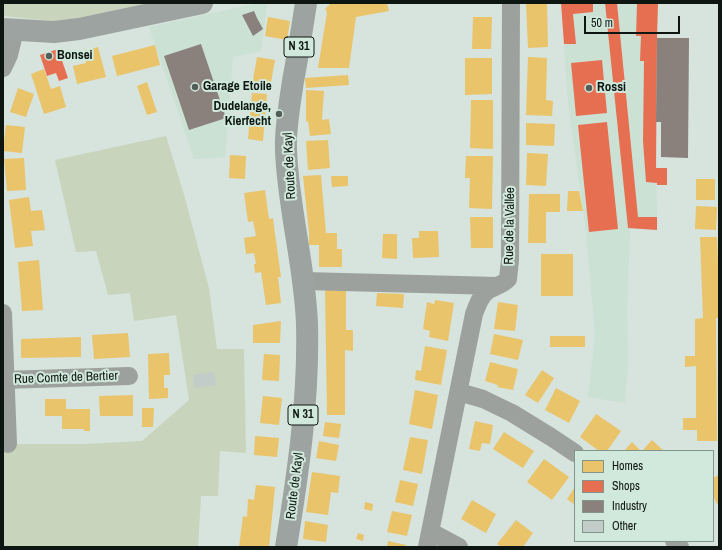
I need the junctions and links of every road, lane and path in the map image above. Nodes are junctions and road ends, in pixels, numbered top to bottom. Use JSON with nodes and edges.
{"nodes":[{"id":1,"x":202,"y":3,"type":"edge"},
{"id":2,"x":306,"y":3,"type":"edge"},
{"id":3,"x":510,"y":3,"type":"edge"},
{"id":4,"x":9,"y":29,"type":"edge"},
{"id":5,"x":3,"y":68,"type":"edge"},
{"id":6,"x":304,"y":282,"type":"junction"},
{"id":7,"x":497,"y":286,"type":"junction"},
{"id":8,"x":3,"y":313,"type":"edge"},
{"id":9,"x":129,"y":376,"type":"dead end"},
{"id":10,"x":4,"y":380,"type":"edge"},
{"id":11,"x":459,"y":392,"type":"junction"},
{"id":12,"x":8,"y":444,"type":"dead end"},
{"id":13,"x":574,"y":452,"type":"edge"},
{"id":14,"x":429,"y":540,"type":"edge"},
{"id":15,"x":286,"y":547,"type":"edge"},
{"id":16,"x":459,"y":547,"type":"edge"}],
"edges":[{"from":1,"to":4,"type":"main road"},
{"from":2,"to":6,"type":"main road","name":"Route de Kayl","number":"N 31"},
{"from":3,"to":7,"type":"street","name":"Rue de la Vallée"},
{"from":4,"to":5,"type":"street"},
{"from":6,"to":7,"type":"street"},
{"from":6,"to":15,"type":"main road","name":"Route de Kayl","number":"N 31"},
{"from":7,"to":11,"type":"street","name":"Rue de la Vallée"},
{"from":8,"to":10,"type":"street"},
{"from":9,"to":10,"type":"street","name":"Rue Comte de Bertier"},
{"from":10,"to":12,"type":"street"},
{"from":11,"to":13,"type":"street"},
{"from":11,"to":14,"type":"street","name":"Rue de la Vallée"},
{"from":14,"to":16,"type":"street"}]}
